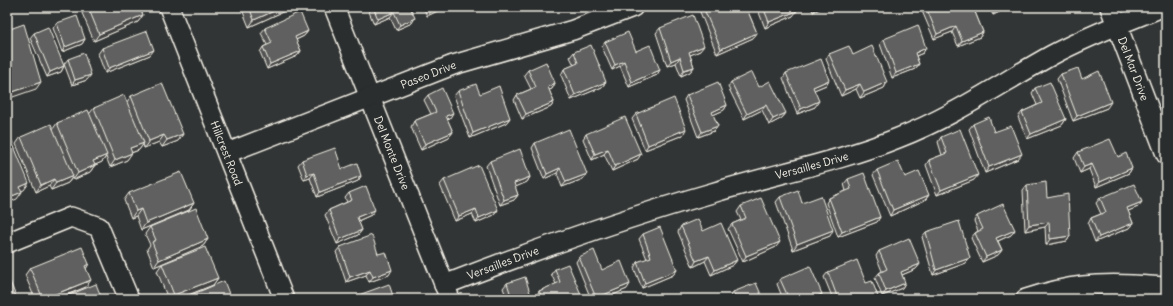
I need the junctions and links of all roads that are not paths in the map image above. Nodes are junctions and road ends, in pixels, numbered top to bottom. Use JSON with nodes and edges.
{"nodes":[{"id":1,"x":169,"y":7,"type":"edge"},
{"id":2,"x":334,"y":7,"type":"edge"},
{"id":3,"x":633,"y":7,"type":"edge"},
{"id":4,"x":1110,"y":7,"type":"edge"},
{"id":5,"x":1162,"y":7,"type":"edge"},
{"id":6,"x":1117,"y":25,"type":"junction"},
{"id":7,"x":369,"y":96,"type":"junction"},
{"id":8,"x":227,"y":153,"type":"junction"},
{"id":9,"x":1166,"y":154,"type":"edge"},
{"id":10,"x":7,"y":243,"type":"edge"},
{"id":11,"x":1166,"y":287,"type":"edge"},
{"id":12,"x":447,"y":292,"type":"edge"},
{"id":13,"x":129,"y":299,"type":"edge"},
{"id":14,"x":284,"y":299,"type":"edge"},
{"id":15,"x":1026,"y":299,"type":"edge"}],
"edges":[{"from":1,"to":8,"type":"street","name":"Hillcrest Road"},
{"from":2,"to":7,"type":"street","name":"Del Monte Drive"},
{"from":3,"to":7,"type":"street","name":"Paseo Drive"},
{"from":4,"to":6,"type":"street","name":"Del Mar Drive"},
{"from":5,"to":6,"type":"street","name":"Versailles Drive"},
{"from":6,"to":9,"type":"street","name":"Del Mar Drive"},
{"from":6,"to":12,"type":"street","name":"Versailles Drive"},
{"from":7,"to":8,"type":"street","name":"Paseo Drive"},
{"from":7,"to":12,"type":"street","name":"Del Monte Drive"},
{"from":8,"to":14,"type":"street","name":"Hillcrest Road"},
{"from":10,"to":13,"type":"street"},
{"from":11,"to":15,"type":"street"}]}
